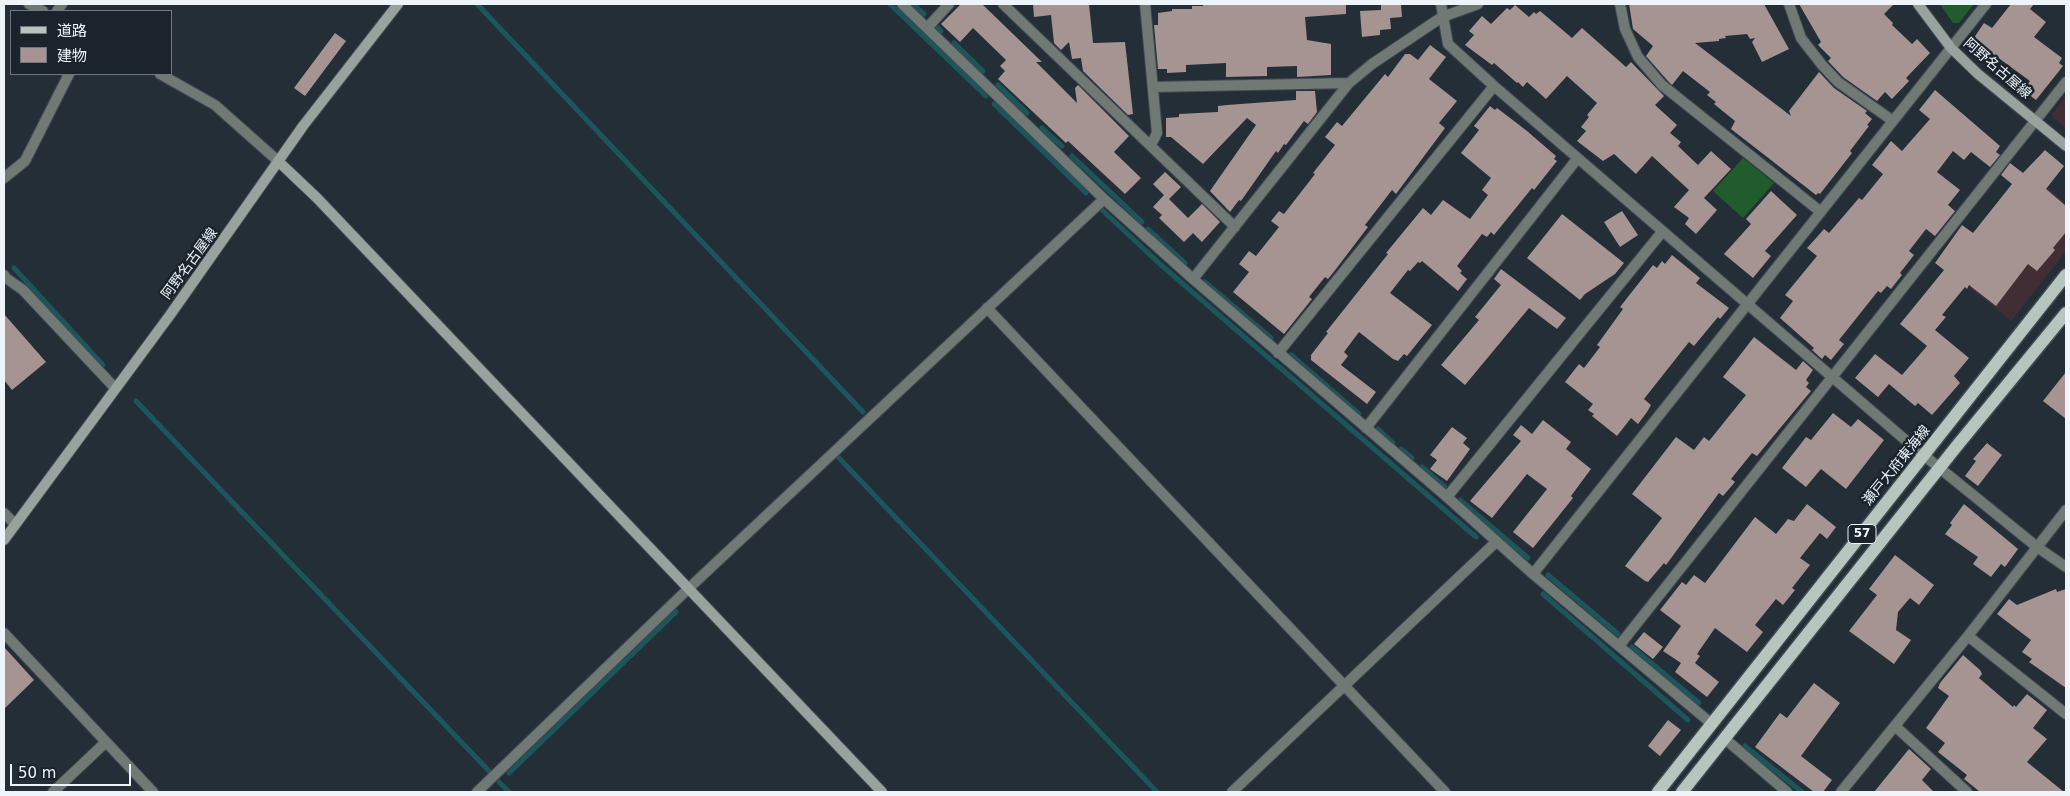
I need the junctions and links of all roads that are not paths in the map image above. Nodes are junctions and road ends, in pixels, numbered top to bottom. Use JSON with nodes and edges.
{"nodes":[{"id":1,"x":29,"y":4,"type":"edge"},
{"id":2,"x":398,"y":4,"type":"edge"},
{"id":3,"x":902,"y":4,"type":"edge"},
{"id":4,"x":949,"y":4,"type":"edge"},
{"id":5,"x":1004,"y":4,"type":"edge"},
{"id":6,"x":1145,"y":4,"type":"edge"},
{"id":7,"x":1441,"y":4,"type":"edge"},
{"id":8,"x":1478,"y":4,"type":"edge"},
{"id":9,"x":1620,"y":4,"type":"edge"},
{"id":10,"x":1789,"y":4,"type":"edge"},
{"id":11,"x":1918,"y":4,"type":"edge"},
{"id":12,"x":1986,"y":4,"type":"edge"},
{"id":13,"x":41,"y":10,"type":"edge"},
{"id":14,"x":1442,"y":16,"type":"junction"},
{"id":15,"x":927,"y":28,"type":"junction"},
{"id":16,"x":1952,"y":48,"type":"junction"},
{"id":17,"x":68,"y":75,"type":"edge"},
{"id":18,"x":162,"y":75,"type":"edge"},
{"id":19,"x":2066,"y":82,"type":"edge"},
{"id":20,"x":1349,"y":83,"type":"junction"},
{"id":21,"x":1494,"y":86,"type":"junction"},
{"id":22,"x":1153,"y":87,"type":"junction"},
{"id":23,"x":2036,"y":120,"type":"junction"},
{"id":24,"x":1894,"y":121,"type":"junction"},
{"id":25,"x":1151,"y":145,"type":"junction"},
{"id":26,"x":2066,"y":146,"type":"edge"},
{"id":27,"x":1577,"y":159,"type":"junction"},
{"id":28,"x":278,"y":161,"type":"junction"},
{"id":29,"x":4,"y":178,"type":"edge"},
{"id":30,"x":1104,"y":198,"type":"junction"},
{"id":31,"x":1821,"y":212,"type":"junction"},
{"id":32,"x":1235,"y":228,"type":"junction"},
{"id":33,"x":1662,"y":232,"type":"junction"},
{"id":34,"x":2066,"y":275,"type":"edge"},
{"id":35,"x":4,"y":278,"type":"edge"},
{"id":36,"x":1193,"y":280,"type":"junction"},
{"id":37,"x":1747,"y":304,"type":"junction"},
{"id":38,"x":987,"y":308,"type":"junction"},
{"id":39,"x":2066,"y":313,"type":"edge"},
{"id":40,"x":1278,"y":353,"type":"junction"},
{"id":41,"x":1833,"y":379,"type":"junction"},
{"id":42,"x":115,"y":388,"type":"junction"},
{"id":43,"x":1366,"y":428,"type":"junction"},
{"id":44,"x":1924,"y":457,"type":"junction"},
{"id":45,"x":1940,"y":469,"type":"junction"},
{"id":46,"x":1447,"y":497,"type":"junction"},
{"id":47,"x":2066,"y":510,"type":"edge"},
{"id":48,"x":4,"y":512,"type":"edge"},
{"id":49,"x":15,"y":524,"type":"junction"},
{"id":50,"x":4,"y":540,"type":"edge"},
{"id":51,"x":1496,"y":542,"type":"junction"},
{"id":52,"x":2037,"y":547,"type":"junction"},
{"id":53,"x":2066,"y":567,"type":"edge"},
{"id":54,"x":1533,"y":574,"type":"junction"},
{"id":55,"x":688,"y":589,"type":"junction"},
{"id":56,"x":4,"y":633,"type":"edge"},
{"id":57,"x":1968,"y":636,"type":"junction"},
{"id":58,"x":1619,"y":646,"type":"junction"},
{"id":59,"x":1345,"y":687,"type":"junction"},
{"id":60,"x":2066,"y":714,"type":"edge"},
{"id":61,"x":1712,"y":724,"type":"junction"},
{"id":62,"x":1895,"y":726,"type":"junction"},
{"id":63,"x":1724,"y":738,"type":"junction"},
{"id":64,"x":106,"y":742,"type":"junction"},
{"id":65,"x":53,"y":792,"type":"edge"},
{"id":66,"x":153,"y":792,"type":"edge"},
{"id":67,"x":477,"y":792,"type":"edge"},
{"id":68,"x":882,"y":792,"type":"edge"},
{"id":69,"x":1232,"y":792,"type":"edge"},
{"id":70,"x":1445,"y":792,"type":"edge"},
{"id":71,"x":1658,"y":792,"type":"edge"},
{"id":72,"x":1682,"y":792,"type":"edge"},
{"id":73,"x":1787,"y":792,"type":"edge"},
{"id":74,"x":1841,"y":792,"type":"edge"},
{"id":75,"x":1967,"y":792,"type":"edge"}],
"edges":[{"from":1,"to":13,"type":"street"},
{"from":2,"to":28,"type":"main road","name":"阿野名古屋線"},
{"from":3,"to":15,"type":"street"},
{"from":4,"to":15,"type":"street"},
{"from":5,"to":25,"type":"street"},
{"from":6,"to":22,"type":"street"},
{"from":7,"to":14,"type":"street"},
{"from":8,"to":14,"type":"street"},
{"from":9,"to":31,"type":"street"},
{"from":10,"to":24,"type":"street"},
{"from":11,"to":16,"type":"main road","name":"阿野名古屋線"},
{"from":12,"to":16,"type":"street"},
{"from":14,"to":20,"type":"street"},
{"from":14,"to":21,"type":"street"},
{"from":15,"to":30,"type":"street"},
{"from":16,"to":23,"type":"main road","name":"阿野名古屋線"},
{"from":16,"to":24,"type":"street"},
{"from":17,"to":29,"type":"street"},
{"from":18,"to":28,"type":"street"},
{"from":19,"to":23,"type":"street"},
{"from":20,"to":22,"type":"street"},
{"from":20,"to":32,"type":"street"},
{"from":21,"to":27,"type":"street"},
{"from":21,"to":40,"type":"street"},
{"from":22,"to":25,"type":"street"},
{"from":23,"to":26,"type":"main road","name":"阿野名古屋線"},
{"from":23,"to":41,"type":"street"},
{"from":24,"to":31,"type":"street"},
{"from":25,"to":32,"type":"street"},
{"from":27,"to":33,"type":"street"},
{"from":27,"to":43,"type":"street"},
{"from":28,"to":42,"type":"main road","name":"阿野名古屋線"},
{"from":28,"to":55,"type":"main road"},
{"from":30,"to":36,"type":"street"},
{"from":30,"to":38,"type":"street"},
{"from":31,"to":37,"type":"street"},
{"from":32,"to":36,"type":"street"},
{"from":33,"to":37,"type":"street"},
{"from":33,"to":46,"type":"street"},
{"from":34,"to":44,"type":"main road","name":"瀬戸大府東海線","number":"57"},
{"from":35,"to":42,"type":"street"},
{"from":36,"to":40,"type":"street"},
{"from":37,"to":41,"type":"street"},
{"from":37,"to":54,"type":"street"},
{"from":38,"to":55,"type":"street"},
{"from":38,"to":59,"type":"street"},
{"from":39,"to":45,"type":"main road","number":"57"},
{"from":40,"to":43,"type":"street"},
{"from":41,"to":44,"type":"street"},
{"from":41,"to":58,"type":"street"},
{"from":42,"to":49,"type":"main road","name":"阿野名古屋線"},
{"from":43,"to":46,"type":"street"},
{"from":44,"to":45,"type":"street"},
{"from":44,"to":61,"type":"main road","name":"瀬戸大府東海線","number":"57"},
{"from":45,"to":52,"type":"street"},
{"from":45,"to":63,"type":"main road","number":"57"},
{"from":46,"to":51,"type":"street"},
{"from":47,"to":52,"type":"street"},
{"from":48,"to":49,"type":"street"},
{"from":49,"to":50,"type":"main road","name":"阿野名古屋線"},
{"from":51,"to":54,"type":"street"},
{"from":51,"to":59,"type":"street"},
{"from":52,"to":53,"type":"street"},
{"from":52,"to":57,"type":"street"},
{"from":54,"to":58,"type":"street"},
{"from":55,"to":67,"type":"street"},
{"from":55,"to":68,"type":"main road"},
{"from":56,"to":64,"type":"street"},
{"from":57,"to":60,"type":"street"},
{"from":57,"to":62,"type":"street"},
{"from":58,"to":61,"type":"street"},
{"from":59,"to":69,"type":"street"},
{"from":59,"to":70,"type":"street"},
{"from":61,"to":71,"type":"main road","name":"瀬戸大府東海線","number":"57"},
{"from":62,"to":74,"type":"street"},
{"from":62,"to":75,"type":"street"},
{"from":63,"to":72,"type":"main road","number":"57"},
{"from":63,"to":73,"type":"street"},
{"from":64,"to":65,"type":"street"},
{"from":64,"to":66,"type":"street"}]}
